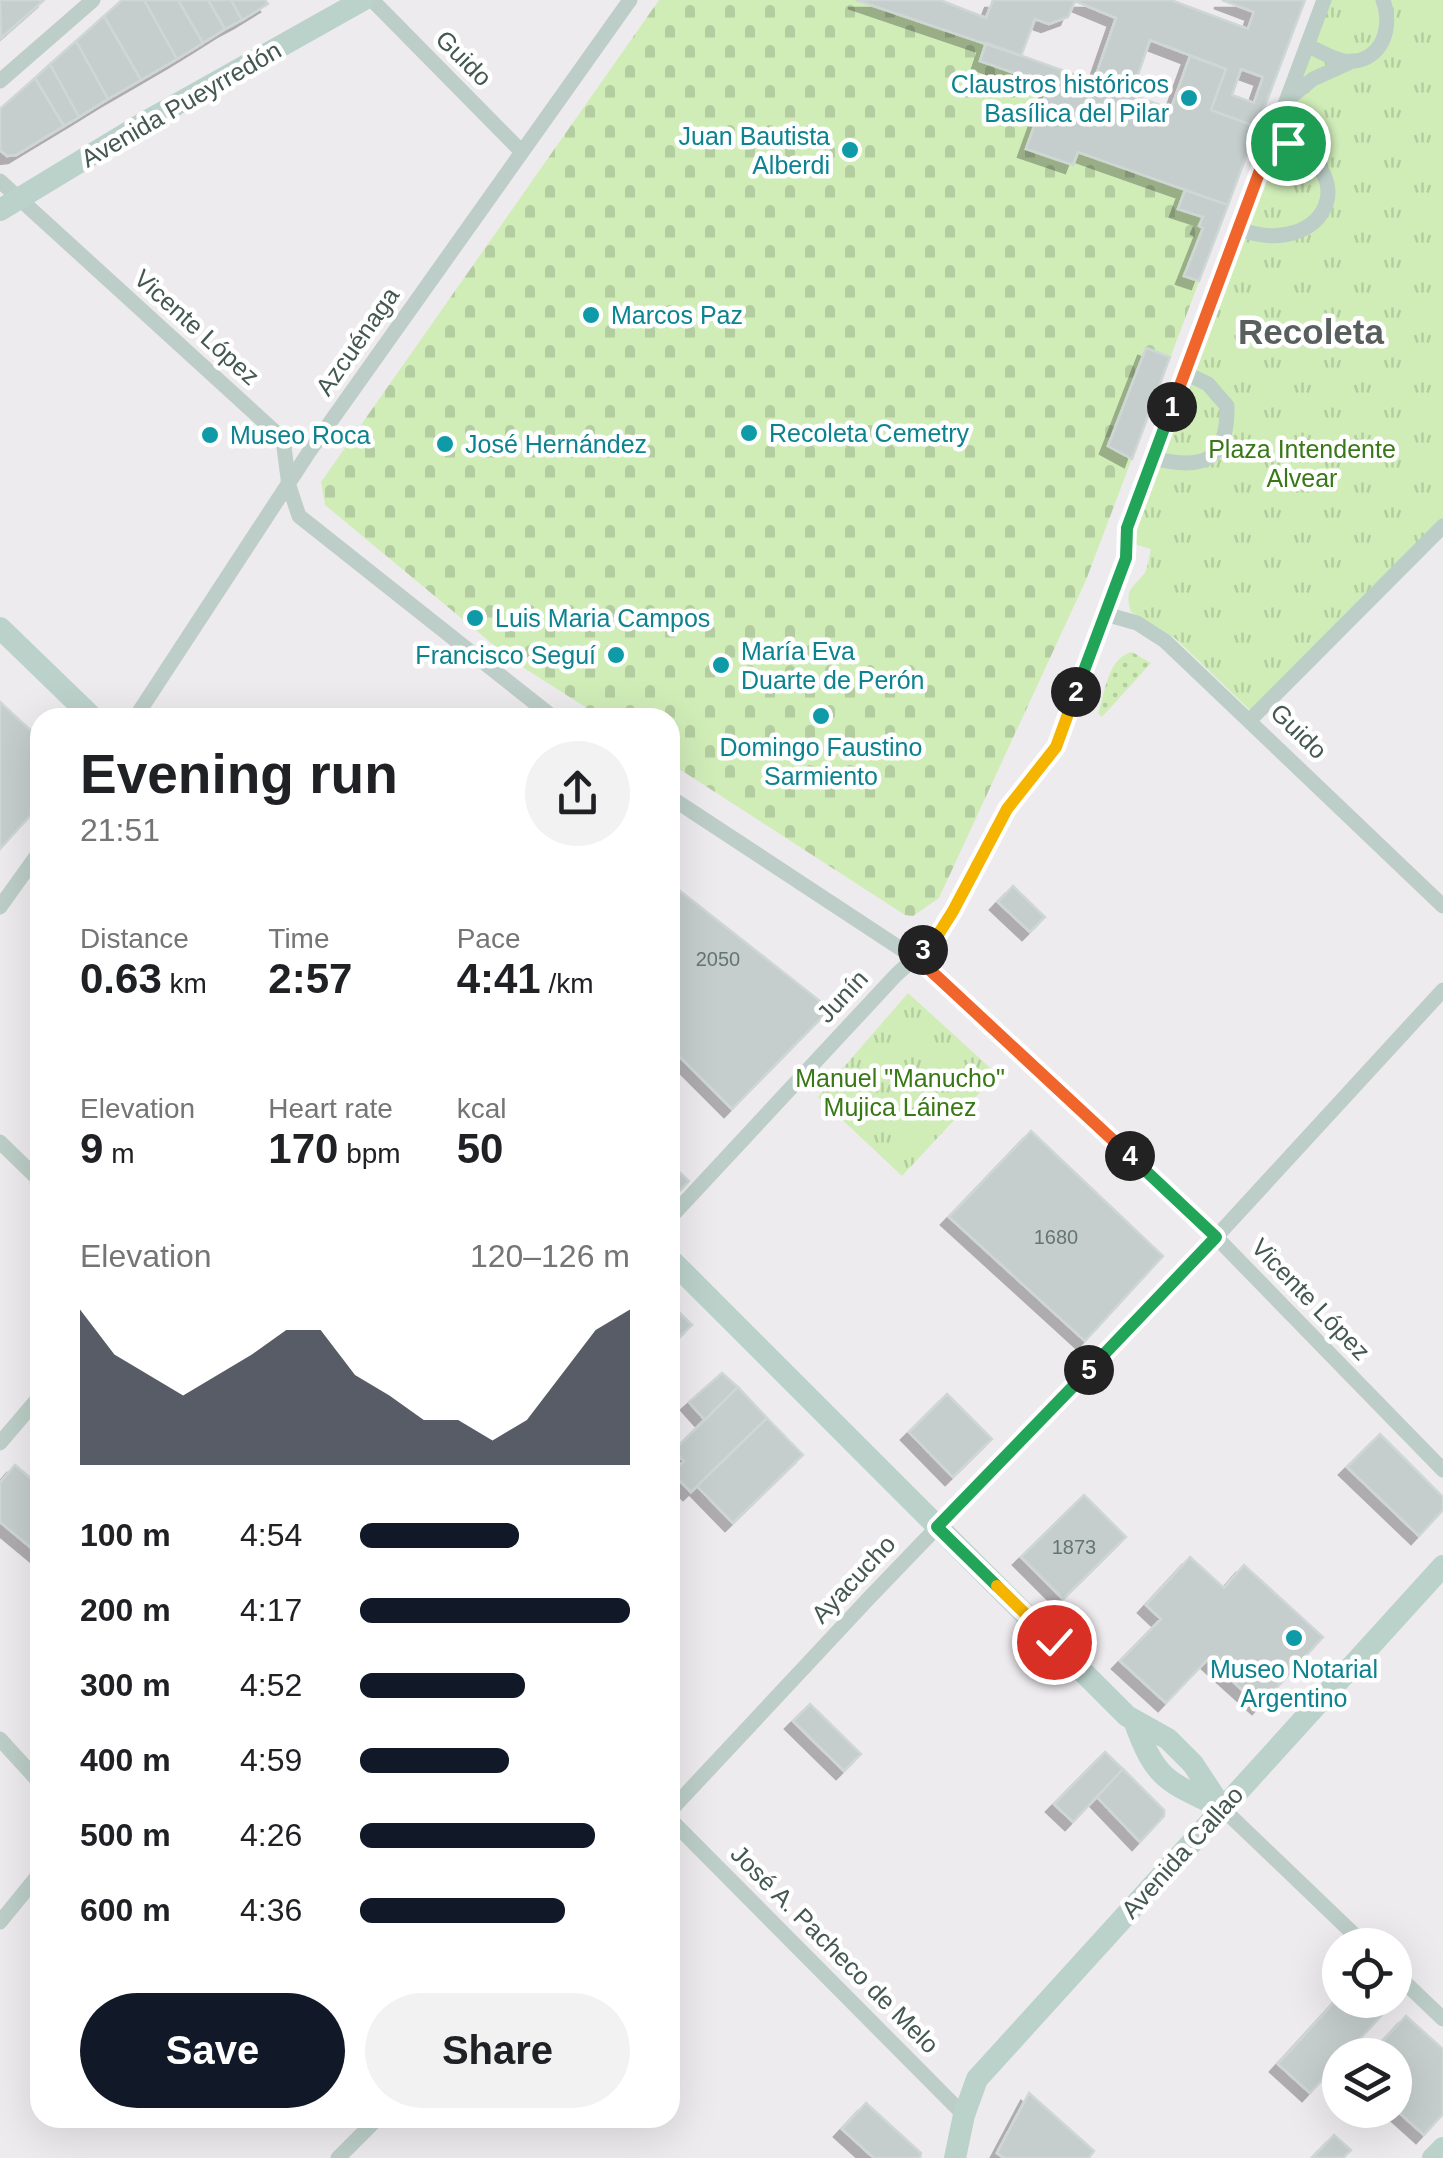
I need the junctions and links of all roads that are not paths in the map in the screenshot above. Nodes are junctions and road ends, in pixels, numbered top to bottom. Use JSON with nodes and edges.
{"nodes":[{"id":1,"x":93,"y":0,"type":"edge"},
{"id":2,"x":363,"y":0,"type":"edge"},
{"id":3,"x":372,"y":0,"type":"edge"},
{"id":4,"x":630,"y":0,"type":"edge"},
{"id":5,"x":1324,"y":0,"type":"edge"},
{"id":6,"x":1382,"y":0,"type":"edge"},
{"id":7,"x":1307,"y":44,"type":"junction"},
{"id":8,"x":1357,"y":60,"type":"junction"},
{"id":9,"x":0,"y":81,"type":"edge"},
{"id":10,"x":1286,"y":101,"type":"junction"},
{"id":11,"x":1272,"y":138,"type":"junction"},
{"id":12,"x":522,"y":151,"type":"junction"},
{"id":13,"x":0,"y":181,"type":"edge"},
{"id":14,"x":9,"y":204,"type":"edge"},
{"id":15,"x":1239,"y":228,"type":"junction"},
{"id":16,"x":1185,"y":373,"type":"junction"},
{"id":17,"x":1153,"y":458,"type":"junction"},
{"id":18,"x":289,"y":486,"type":"junction"},
{"id":19,"x":1443,"y":526,"type":"edge"},
{"id":20,"x":1105,"y":614,"type":"junction"},
{"id":21,"x":0,"y":628,"type":"edge"},
{"id":22,"x":84,"y":708,"type":"edge"},
{"id":23,"x":142,"y":708,"type":"edge"},
{"id":24,"x":541,"y":708,"type":"edge"},
{"id":25,"x":1250,"y":720,"type":"junction"},
{"id":26,"x":680,"y":804,"type":"edge"},
{"id":27,"x":30,"y":865,"type":"edge"},
{"id":28,"x":1443,"y":906,"type":"edge"},
{"id":29,"x":0,"y":907,"type":"edge"},
{"id":30,"x":916,"y":957,"type":"junction"},
{"id":31,"x":1443,"y":990,"type":"edge"},
{"id":32,"x":0,"y":1142,"type":"edge"},
{"id":33,"x":30,"y":1171,"type":"edge"},
{"id":34,"x":680,"y":1207,"type":"edge"},
{"id":35,"x":1216,"y":1237,"type":"junction"},
{"id":36,"x":680,"y":1269,"type":"edge"},
{"id":37,"x":30,"y":1408,"type":"edge"},
{"id":38,"x":0,"y":1443,"type":"edge"},
{"id":39,"x":1443,"y":1470,"type":"edge"},
{"id":40,"x":937,"y":1527,"type":"junction"},
{"id":41,"x":1443,"y":1566,"type":"edge"},
{"id":42,"x":0,"y":1739,"type":"edge"},
{"id":43,"x":30,"y":1772,"type":"edge"},
{"id":44,"x":680,"y":1800,"type":"edge"},
{"id":45,"x":1222,"y":1808,"type":"junction"},
{"id":46,"x":680,"y":1829,"type":"edge"},
{"id":47,"x":30,"y":1885,"type":"edge"},
{"id":48,"x":0,"y":1922,"type":"edge"},
{"id":49,"x":1347,"y":1928,"type":"edge"},
{"id":50,"x":1412,"y":1990,"type":"edge"},
{"id":51,"x":1443,"y":2020,"type":"edge"},
{"id":52,"x":964,"y":2114,"type":"junction"},
{"id":53,"x":368,"y":2128,"type":"edge"},
{"id":54,"x":1443,"y":2148,"type":"edge"},
{"id":55,"x":338,"y":2158,"type":"edge"},
{"id":56,"x":955,"y":2158,"type":"edge"},
{"id":57,"x":1434,"y":2158,"type":"edge"}],
"edges":[{"from":1,"to":9,"type":"street"},
{"from":2,"to":14,"type":"main road","name":"Avenida Pueyrredón"},
{"from":3,"to":12,"type":"street","name":"Guido"},
{"from":4,"to":12,"type":"street","name":"Azcuénaga"},
{"from":5,"to":7,"type":"street","name":"Junín"},
{"from":6,"to":8,"type":"street"},
{"from":7,"to":8,"type":"street"},
{"from":7,"to":10,"type":"street","name":"Junín"},
{"from":8,"to":10,"type":"street"},
{"from":10,"to":11,"type":"street","name":"Junín"},
{"from":11,"to":15,"type":"street","name":"Junín"},
{"from":11,"to":15,"type":"street"},
{"from":12,"to":18,"type":"street","name":"Azcuénaga"},
{"from":13,"to":14,"type":"street","name":"Vicente López"},
{"from":14,"to":18,"type":"street","name":"Vicente López"},
{"from":15,"to":16,"type":"street","name":"Junín"},
{"from":16,"to":17,"type":"street","name":"Junín"},
{"from":16,"to":17,"type":"street"},
{"from":17,"to":20,"type":"street","name":"Junín"},
{"from":18,"to":23,"type":"street","name":"Azcuénaga"},
{"from":18,"to":24,"type":"street","name":"Vicente López"},
{"from":19,"to":25,"type":"street"},
{"from":20,"to":25,"type":"street","name":"Guido"},
{"from":20,"to":30,"type":"street","name":"Junín"},
{"from":21,"to":22,"type":"main road"},
{"from":25,"to":28,"type":"street","name":"Guido"},
{"from":26,"to":30,"type":"street","name":"Vicente López"},
{"from":27,"to":29,"type":"street"},
{"from":30,"to":34,"type":"street","name":"Junín"},
{"from":30,"to":35,"type":"street","name":"Vicente López"},
{"from":31,"to":35,"type":"street","name":"Ayacucho"},
{"from":32,"to":33,"type":"street"},
{"from":35,"to":39,"type":"street","name":"Vicente López"},
{"from":35,"to":40,"type":"street","name":"Ayacucho"},
{"from":36,"to":40,"type":"main road"},
{"from":37,"to":38,"type":"street"},
{"from":40,"to":44,"type":"street","name":"Ayacucho"},
{"from":40,"to":45,"type":"main road"},
{"from":41,"to":45,"type":"main road","name":"Avenida Callao"},
{"from":42,"to":43,"type":"street"},
{"from":45,"to":49,"type":"street"},
{"from":45,"to":52,"type":"main road","name":"Avenida Callao"},
{"from":46,"to":52,"type":"street","name":"José A. Pacheco de Melo"},
{"from":47,"to":48,"type":"street"},
{"from":50,"to":51,"type":"street"},
{"from":52,"to":56,"type":"main road","name":"Avenida Callao"},
{"from":53,"to":55,"type":"street"},
{"from":54,"to":57,"type":"main road"}]}
